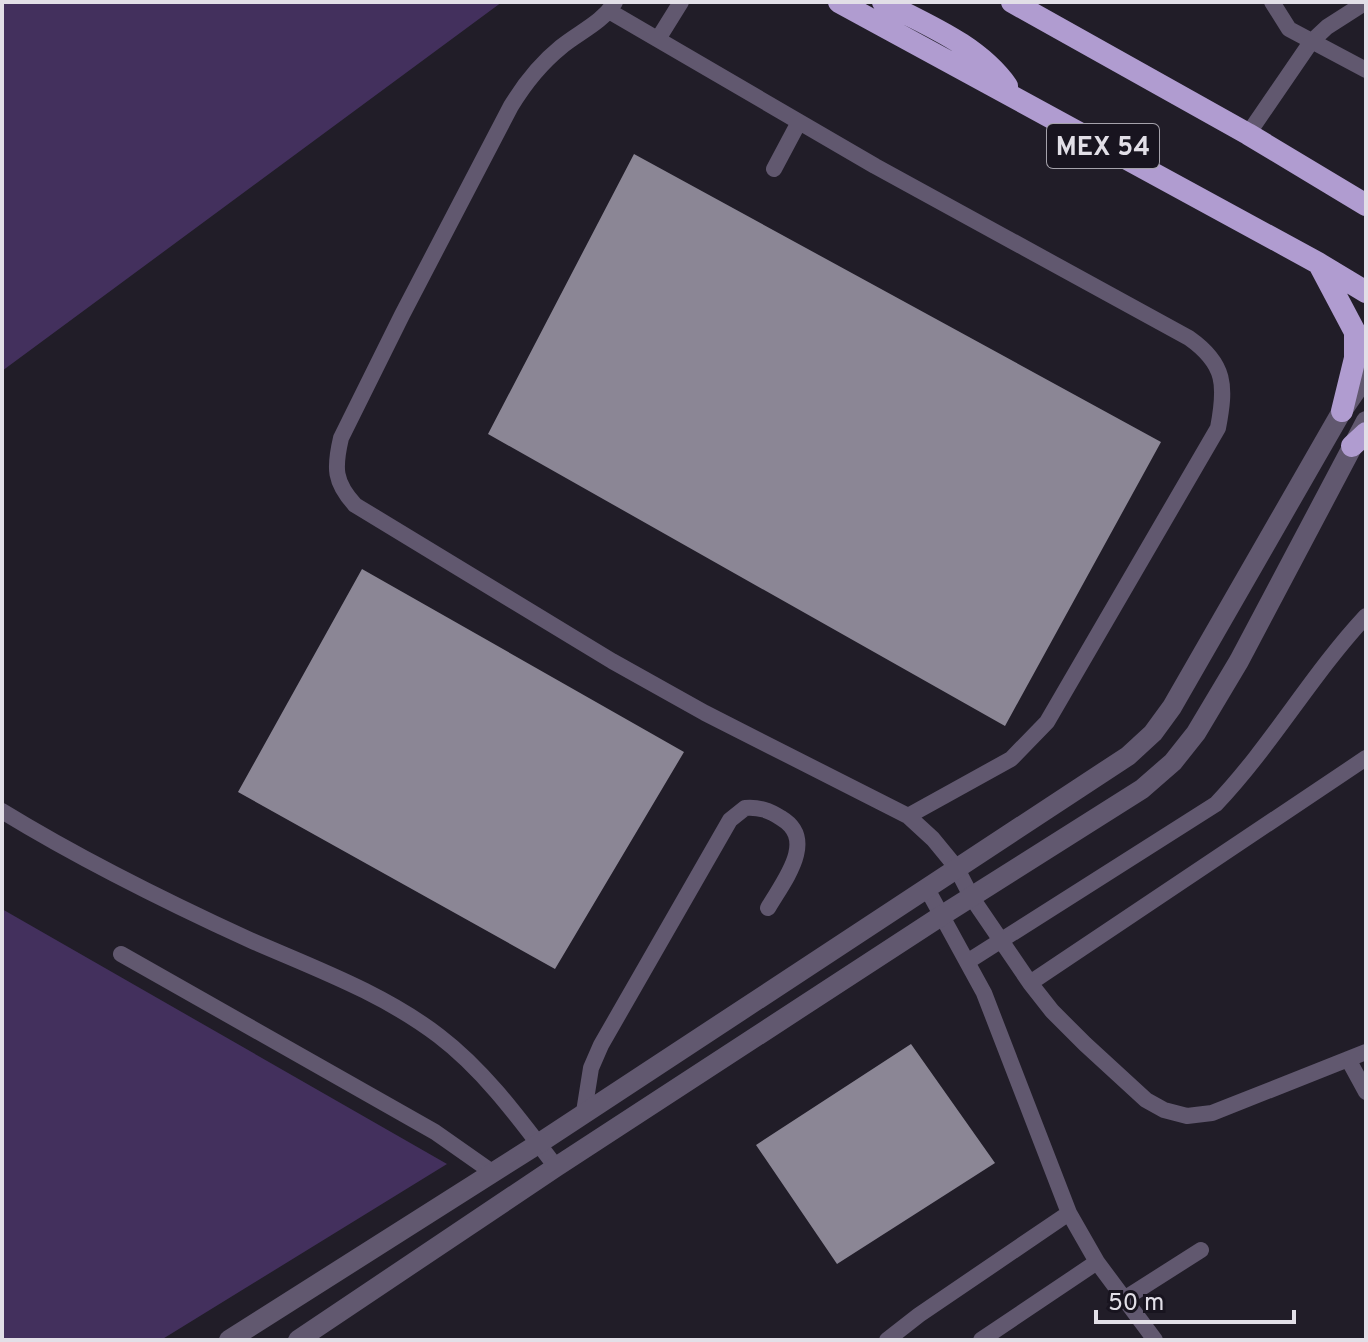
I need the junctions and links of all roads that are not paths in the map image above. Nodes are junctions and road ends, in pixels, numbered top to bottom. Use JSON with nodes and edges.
{"nodes":[{"id":1,"x":681,"y":2,"type":"edge"},
{"id":2,"x":839,"y":2,"type":"edge"},
{"id":3,"x":883,"y":2,"type":"edge"},
{"id":4,"x":1012,"y":2,"type":"edge"},
{"id":5,"x":1272,"y":2,"type":"edge"},
{"id":6,"x":1366,"y":2,"type":"edge"},
{"id":7,"x":612,"y":6,"type":"edge"},
{"id":8,"x":658,"y":39,"type":"junction"},
{"id":9,"x":1311,"y":42,"type":"junction"},
{"id":10,"x":1366,"y":70,"type":"edge"},
{"id":11,"x":1015,"y":98,"type":"junction"},
{"id":12,"x":799,"y":122,"type":"junction"},
{"id":13,"x":1248,"y":134,"type":"junction"},
{"id":14,"x":774,"y":169,"type":"dead end"},
{"id":15,"x":1321,"y":178,"type":"junction"},
{"id":16,"x":1366,"y":205,"type":"edge"},
{"id":17,"x":1366,"y":223,"type":"edge"},
{"id":18,"x":1318,"y":263,"type":"junction"},
{"id":19,"x":1366,"y":292,"type":"edge"},
{"id":20,"x":1366,"y":376,"type":"edge"},
{"id":21,"x":1342,"y":411,"type":"junction"},
{"id":22,"x":1366,"y":421,"type":"edge"},
{"id":23,"x":1359,"y":439,"type":"edge"},
{"id":24,"x":1366,"y":616,"type":"edge"},
{"id":25,"x":1366,"y":758,"type":"edge"},
{"id":26,"x":2,"y":811,"type":"edge"},
{"id":27,"x":908,"y":816,"type":"junction"},
{"id":28,"x":956,"y":867,"type":"junction"},
{"id":29,"x":926,"y":887,"type":"junction"},
{"id":30,"x":972,"y":898,"type":"junction"},
{"id":31,"x":768,"y":908,"type":"dead end"},
{"id":32,"x":941,"y":916,"type":"junction"},
{"id":33,"x":1000,"y":942,"type":"junction"},
{"id":34,"x":121,"y":954,"type":"dead end"},
{"id":35,"x":967,"y":962,"type":"junction"},
{"id":36,"x":1030,"y":983,"type":"junction"},
{"id":37,"x":1366,"y":1052,"type":"edge"},
{"id":38,"x":1348,"y":1059,"type":"junction"},
{"id":39,"x":1366,"y":1092,"type":"edge"},
{"id":40,"x":584,"y":1112,"type":"junction"},
{"id":41,"x":538,"y":1144,"type":"junction"},
{"id":42,"x":556,"y":1167,"type":"junction"},
{"id":43,"x":492,"y":1172,"type":"junction"},
{"id":44,"x":1069,"y":1213,"type":"junction"},
{"id":45,"x":1201,"y":1250,"type":"dead end"},
{"id":46,"x":1097,"y":1262,"type":"junction"},
{"id":47,"x":1124,"y":1299,"type":"junction"},
{"id":48,"x":229,"y":1340,"type":"edge"},
{"id":49,"x":298,"y":1340,"type":"edge"},
{"id":50,"x":887,"y":1340,"type":"edge"},
{"id":51,"x":981,"y":1340,"type":"edge"},
{"id":52,"x":1155,"y":1340,"type":"edge"}],
"edges":[{"from":1,"to":8,"type":"lane"},
{"from":2,"to":11,"type":"highway","number":"MEX 54"},
{"from":3,"to":11,"type":"highway"},
{"from":4,"to":13,"type":"highway","number":"MEX 54"},
{"from":5,"to":9,"type":"lane"},
{"from":6,"to":9,"type":"lane"},
{"from":7,"to":8,"type":"lane"},
{"from":7,"to":27,"type":"lane"},
{"from":8,"to":12,"type":"lane"},
{"from":9,"to":10,"type":"lane"},
{"from":9,"to":13,"type":"lane"},
{"from":11,"to":18,"type":"highway","number":"MEX 54"},
{"from":12,"to":14,"type":"lane"},
{"from":12,"to":27,"type":"lane"},
{"from":13,"to":15,"type":"highway","number":"MEX 54"},
{"from":15,"to":16,"type":"highway","number":"MEX 54"},
{"from":15,"to":17,"type":"highway"},
{"from":18,"to":19,"type":"highway","number":"MEX 54"},
{"from":18,"to":21,"type":"highway"},
{"from":20,"to":21,"type":"street"},
{"from":21,"to":28,"type":"street"},
{"from":22,"to":23,"type":"street"},
{"from":23,"to":30,"type":"street"},
{"from":24,"to":33,"type":"lane"},
{"from":25,"to":36,"type":"lane"},
{"from":26,"to":41,"type":"lane"},
{"from":27,"to":28,"type":"lane"},
{"from":28,"to":29,"type":"street"},
{"from":28,"to":30,"type":"lane"},
{"from":29,"to":32,"type":"lane"},
{"from":29,"to":40,"type":"street"},
{"from":30,"to":32,"type":"street"},
{"from":30,"to":33,"type":"lane"},
{"from":31,"to":40,"type":"lane"},
{"from":32,"to":35,"type":"lane"},
{"from":32,"to":42,"type":"street"},
{"from":33,"to":35,"type":"lane"},
{"from":33,"to":36,"type":"lane"},
{"from":34,"to":43,"type":"lane"},
{"from":35,"to":44,"type":"lane"},
{"from":36,"to":38,"type":"lane"},
{"from":37,"to":38,"type":"lane"},
{"from":38,"to":39,"type":"lane"},
{"from":40,"to":41,"type":"street"},
{"from":41,"to":42,"type":"lane"},
{"from":41,"to":43,"type":"street"},
{"from":42,"to":49,"type":"street"},
{"from":43,"to":48,"type":"street"},
{"from":44,"to":46,"type":"lane"},
{"from":44,"to":50,"type":"lane"},
{"from":45,"to":47,"type":"lane"},
{"from":46,"to":47,"type":"lane"},
{"from":46,"to":51,"type":"lane"},
{"from":47,"to":52,"type":"lane"}]}
